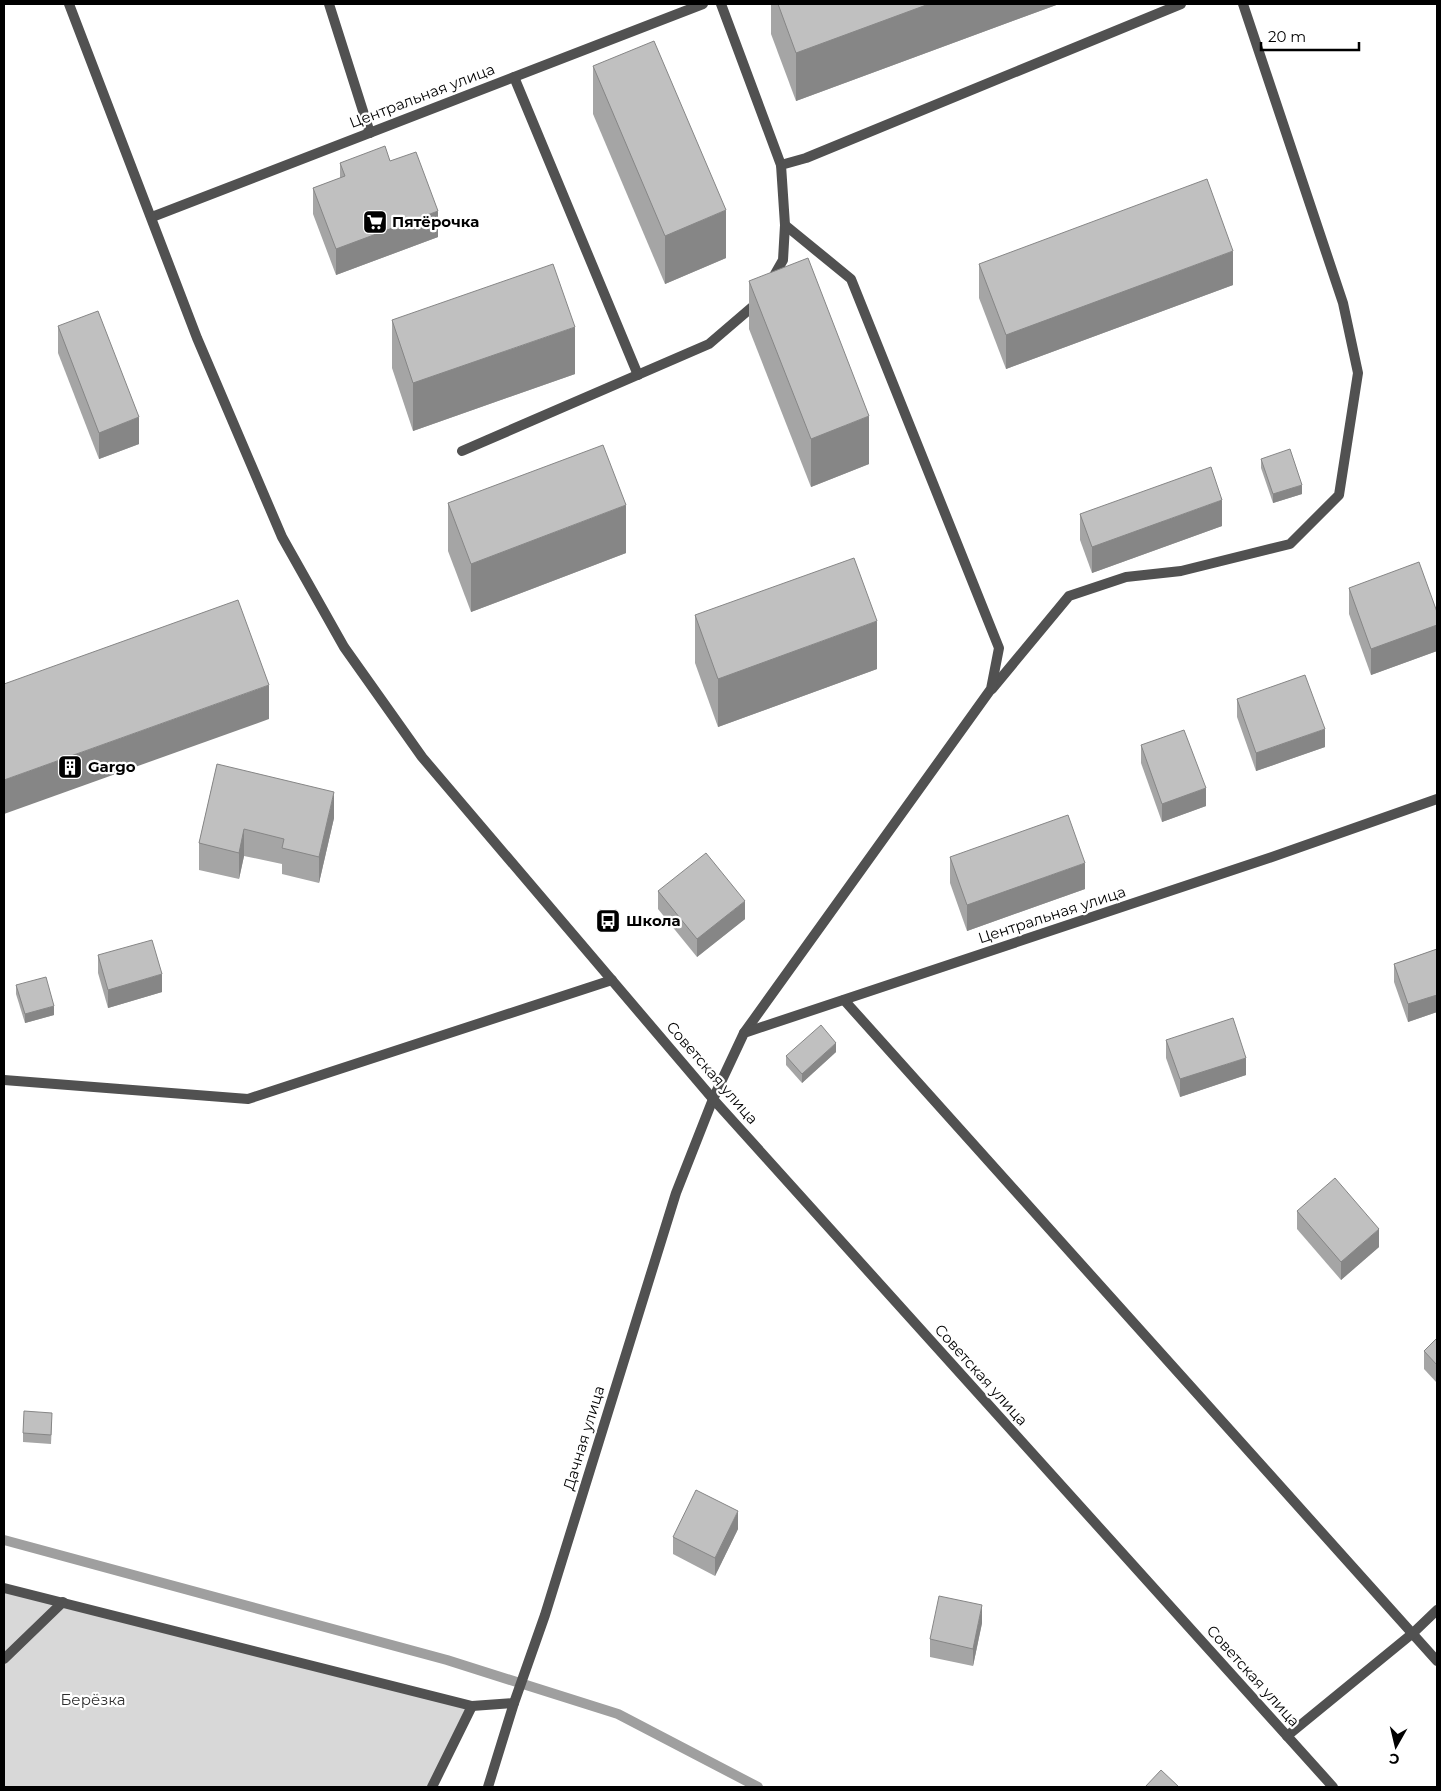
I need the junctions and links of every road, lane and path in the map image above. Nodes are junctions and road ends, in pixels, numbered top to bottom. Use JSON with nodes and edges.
{"nodes":[{"id":1,"x":69,"y":4,"type":"edge"},
{"id":2,"x":329,"y":4,"type":"edge"},
{"id":3,"x":703,"y":4,"type":"edge"},
{"id":4,"x":721,"y":4,"type":"edge"},
{"id":5,"x":1181,"y":4,"type":"edge"},
{"id":6,"x":1243,"y":4,"type":"edge"},
{"id":7,"x":514,"y":77,"type":"junction"},
{"id":8,"x":370,"y":133,"type":"junction"},
{"id":9,"x":781,"y":165,"type":"junction"},
{"id":10,"x":152,"y":217,"type":"junction"},
{"id":11,"x":785,"y":224,"type":"junction"},
{"id":12,"x":638,"y":375,"type":"junction"},
{"id":13,"x":462,"y":451,"type":"dead end"},
{"id":14,"x":991,"y":689,"type":"junction"},
{"id":15,"x":1437,"y":800,"type":"edge"},
{"id":16,"x":612,"y":980,"type":"junction"},
{"id":17,"x":844,"y":1000,"type":"junction"},
{"id":18,"x":744,"y":1033,"type":"junction"},
{"id":19,"x":4,"y":1080,"type":"edge"},
{"id":20,"x":713,"y":1099,"type":"junction"},
{"id":21,"x":4,"y":1588,"type":"edge"},
{"id":22,"x":63,"y":1602,"type":"junction"},
{"id":23,"x":1437,"y":1610,"type":"edge"},
{"id":24,"x":1413,"y":1633,"type":"junction"},
{"id":25,"x":4,"y":1660,"type":"edge"},
{"id":26,"x":1437,"y":1661,"type":"edge"},
{"id":27,"x":514,"y":1702,"type":"junction"},
{"id":28,"x":472,"y":1706,"type":"junction"},
{"id":29,"x":1287,"y":1736,"type":"junction"},
{"id":30,"x":432,"y":1787,"type":"edge"},
{"id":31,"x":488,"y":1787,"type":"edge"},
{"id":32,"x":1333,"y":1787,"type":"edge"}],
"edges":[{"from":1,"to":10,"type":"street","name":"Советская улица"},
{"from":2,"to":8,"type":"street"},
{"from":3,"to":7,"type":"street","name":"Центральная улица"},
{"from":4,"to":9,"type":"street"},
{"from":5,"to":9,"type":"street"},
{"from":6,"to":14,"type":"street"},
{"from":7,"to":8,"type":"street","name":"Центральная улица"},
{"from":7,"to":12,"type":"street"},
{"from":8,"to":10,"type":"street","name":"Центральная улица"},
{"from":9,"to":11,"type":"street"},
{"from":10,"to":16,"type":"street","name":"Советская улица"},
{"from":11,"to":12,"type":"street"},
{"from":11,"to":14,"type":"street"},
{"from":12,"to":13,"type":"street"},
{"from":14,"to":18,"type":"street"},
{"from":15,"to":17,"type":"street","name":"Центральная улица"},
{"from":16,"to":19,"type":"street"},
{"from":16,"to":20,"type":"street","name":"Советская улица"},
{"from":17,"to":18,"type":"street","name":"Центральная улица"},
{"from":17,"to":24,"type":"street"},
{"from":18,"to":20,"type":"street"},
{"from":20,"to":27,"type":"street","name":"Дачная улица"},
{"from":20,"to":29,"type":"street","name":"Советская улица"},
{"from":21,"to":22,"type":"street"},
{"from":22,"to":25,"type":"street"},
{"from":22,"to":28,"type":"street"},
{"from":23,"to":24,"type":"street"},
{"from":24,"to":26,"type":"street"},
{"from":24,"to":29,"type":"street"},
{"from":27,"to":28,"type":"street"},
{"from":27,"to":31,"type":"street","name":"Дачная улица"},
{"from":28,"to":30,"type":"street"},
{"from":29,"to":32,"type":"street","name":"Советская улица"}]}
